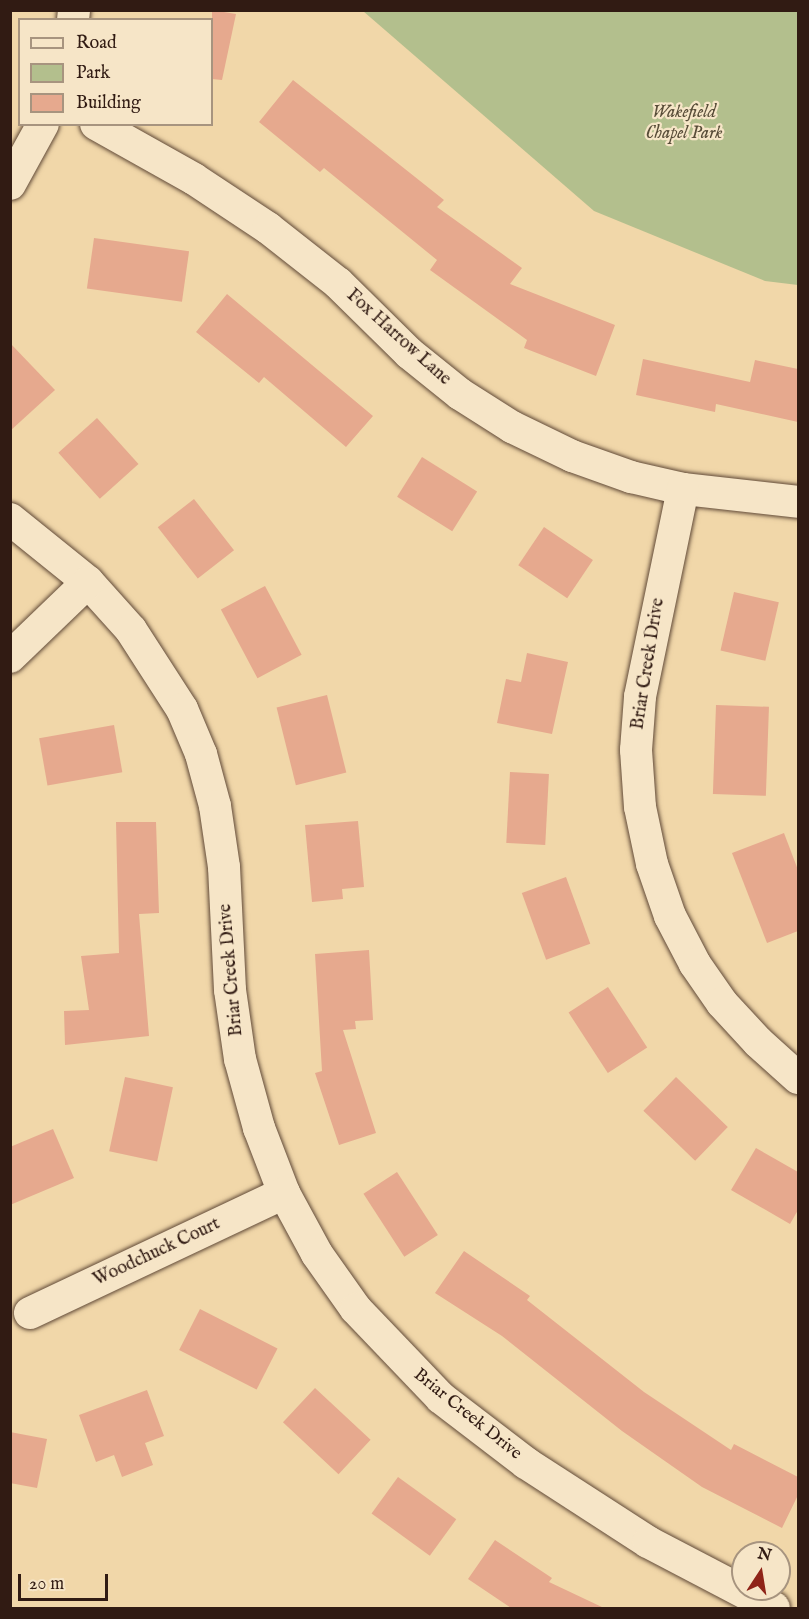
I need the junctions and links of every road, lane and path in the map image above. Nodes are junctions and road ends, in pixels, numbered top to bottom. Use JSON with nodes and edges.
{"nodes":[{"id":1,"x":42,"y":126,"type":"edge"},
{"id":2,"x":100,"y":126,"type":"edge"},
{"id":3,"x":10,"y":184,"type":"edge"},
{"id":4,"x":683,"y":489,"type":"junction"},
{"id":5,"x":798,"y":502,"type":"edge"},
{"id":6,"x":10,"y":519,"type":"edge"},
{"id":7,"x":88,"y":582,"type":"junction"},
{"id":8,"x":10,"y":657,"type":"edge"},
{"id":9,"x":798,"y":1078,"type":"edge"},
{"id":10,"x":284,"y":1193,"type":"junction"},
{"id":11,"x":30,"y":1313,"type":"dead end"},
{"id":12,"x":774,"y":1608,"type":"edge"}],
"edges":[{"from":1,"to":3,"type":"street"},
{"from":2,"to":4,"type":"street","name":"Fox Harrow Lane"},
{"from":4,"to":5,"type":"street","name":"Fox Harrow Lane"},
{"from":4,"to":9,"type":"street","name":"Briar Creek Drive"},
{"from":6,"to":7,"type":"street","name":"Briar Creek Drive"},
{"from":7,"to":8,"type":"street"},
{"from":7,"to":10,"type":"street","name":"Briar Creek Drive"},
{"from":10,"to":11,"type":"street","name":"Woodchuck Court"},
{"from":10,"to":12,"type":"street","name":"Briar Creek Drive"}]}
